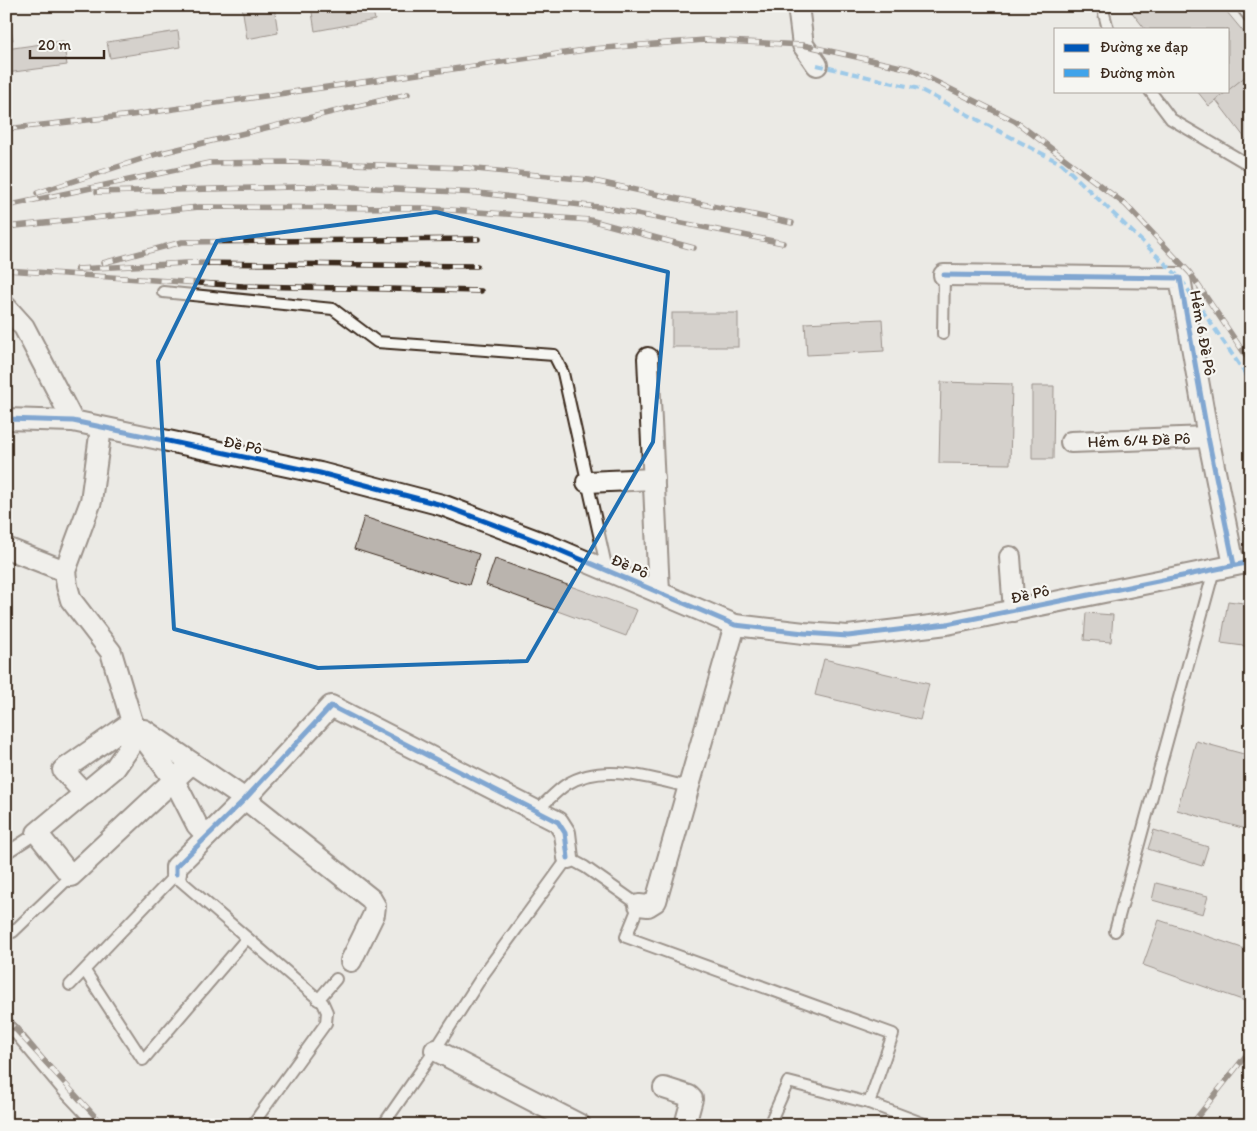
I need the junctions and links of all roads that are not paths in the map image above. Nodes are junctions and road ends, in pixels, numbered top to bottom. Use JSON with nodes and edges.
{"nodes":[{"id":1,"x":798,"y":6,"type":"edge"},
{"id":2,"x":1102,"y":6,"type":"edge"},
{"id":3,"x":1241,"y":6,"type":"edge"},
{"id":4,"x":1251,"y":20,"type":"edge"},
{"id":5,"x":1108,"y":28,"type":"edge"},
{"id":6,"x":817,"y":65,"type":"dead end"},
{"id":7,"x":1151,"y":92,"type":"edge"},
{"id":8,"x":1251,"y":166,"type":"edge"},
{"id":9,"x":944,"y":275,"type":"joint"},
{"id":10,"x":163,"y":292,"type":"dead end"},
{"id":11,"x":6,"y":308,"type":"edge"},
{"id":12,"x":943,"y":334,"type":"dead end"},
{"id":13,"x":648,"y":358,"type":"dead end"},
{"id":14,"x":6,"y":418,"type":"edge"},
{"id":15,"x":73,"y":421,"type":"junction"},
{"id":16,"x":101,"y":428,"type":"junction"},
{"id":17,"x":1208,"y":437,"type":"junction"},
{"id":18,"x":1071,"y":442,"type":"dead end"},
{"id":19,"x":654,"y":479,"type":"junction"},
{"id":20,"x":587,"y":482,"type":"junction"},
{"id":21,"x":6,"y":548,"type":"edge"},
{"id":22,"x":1010,"y":557,"type":"dead end"},
{"id":23,"x":1233,"y":566,"type":"edge"},
{"id":24,"x":607,"y":570,"type":"junction"},
{"id":25,"x":65,"y":571,"type":"junction"},
{"id":26,"x":658,"y":592,"type":"junction"},
{"id":27,"x":1014,"y":611,"type":"junction"},
{"id":28,"x":735,"y":625,"type":"junction"},
{"id":29,"x":132,"y":722,"type":"junction"},
{"id":30,"x":192,"y":763,"type":"junction"},
{"id":31,"x":174,"y":780,"type":"junction"},
{"id":32,"x":688,"y":787,"type":"junction"},
{"id":33,"x":85,"y":794,"type":"junction"},
{"id":34,"x":245,"y":799,"type":"junction"},
{"id":35,"x":537,"y":810,"type":"junction"},
{"id":36,"x":36,"y":833,"type":"junction"},
{"id":37,"x":207,"y":836,"type":"junction"},
{"id":38,"x":6,"y":853,"type":"edge"},
{"id":39,"x":568,"y":858,"type":"junction"},
{"id":40,"x":176,"y":874,"type":"junction"},
{"id":41,"x":71,"y":876,"type":"junction"},
{"id":42,"x":639,"y":906,"type":"junction"},
{"id":43,"x":1114,"y":931,"type":"dead end"},
{"id":44,"x":13,"y":932,"type":"dead end"},
{"id":45,"x":247,"y":938,"type":"junction"},
{"id":46,"x":351,"y":960,"type":"dead end"},
{"id":47,"x":85,"y":971,"type":"junction"},
{"id":48,"x":336,"y":979,"type":"dead end"},
{"id":49,"x":70,"y":985,"type":"dead end"},
{"id":50,"x":318,"y":1000,"type":"junction"},
{"id":51,"x":6,"y":1022,"type":"edge"},
{"id":52,"x":435,"y":1050,"type":"junction"},
{"id":53,"x":664,"y":1088,"type":"dead end"},
{"id":54,"x":869,"y":1103,"type":"junction"},
{"id":55,"x":96,"y":1125,"type":"edge"},
{"id":56,"x":252,"y":1125,"type":"edge"},
{"id":57,"x":382,"y":1125,"type":"edge"},
{"id":58,"x":580,"y":1125,"type":"edge"},
{"id":59,"x":685,"y":1125,"type":"edge"},
{"id":60,"x":769,"y":1125,"type":"edge"},
{"id":61,"x":927,"y":1125,"type":"edge"}],
"edges":[{"from":1,"to":6,"type":"street"},
{"from":2,"to":5,"type":"lane"},
{"from":3,"to":4,"type":"lane"},
{"from":7,"to":8,"type":"lane"},
{"from":9,"to":12,"type":"lane"},
{"from":9,"to":17,"type":"street","name":"Hẻm 6 Đề Pô"},
{"from":10,"to":20,"type":"lane"},
{"from":11,"to":15,"type":"street"},
{"from":13,"to":19,"type":"street"},
{"from":14,"to":15,"type":"street","name":"Đề Pô"},
{"from":15,"to":16,"type":"street","name":"Đề Pô"},
{"from":16,"to":24,"type":"street","name":"Đề Pô"},
{"from":16,"to":25,"type":"street"},
{"from":17,"to":18,"type":"street","name":"Hẻm 6/4 Đề Pô"},
{"from":17,"to":23,"type":"street","name":"Hẻm 6 Đề Pô"},
{"from":19,"to":20,"type":"street"},
{"from":19,"to":26,"type":"street"},
{"from":20,"to":24,"type":"lane"},
{"from":21,"to":25,"type":"street"},
{"from":22,"to":27,"type":"street"},
{"from":23,"to":27,"type":"street","name":"Đề Pô"},
{"from":23,"to":43,"type":"lane"},
{"from":24,"to":26,"type":"street","name":"Đề Pô"},
{"from":25,"to":29,"type":"street"},
{"from":26,"to":28,"type":"street","name":"Đề Pô"},
{"from":27,"to":28,"type":"street","name":"Đề Pô"},
{"from":28,"to":32,"type":"street"},
{"from":29,"to":30,"type":"street"},
{"from":29,"to":31,"type":"street"},
{"from":29,"to":33,"type":"street"},
{"from":29,"to":33,"type":"street"},
{"from":30,"to":31,"type":"street"},
{"from":30,"to":34,"type":"street"},
{"from":31,"to":37,"type":"street"},
{"from":31,"to":41,"type":"street"},
{"from":32,"to":35,"type":"lane"},
{"from":32,"to":42,"type":"street"},
{"from":33,"to":36,"type":"street"},
{"from":34,"to":35,"type":"street"},
{"from":34,"to":37,"type":"street"},
{"from":34,"to":46,"type":"street"},
{"from":35,"to":39,"type":"street"},
{"from":36,"to":38,"type":"lane"},
{"from":36,"to":41,"type":"street"},
{"from":37,"to":40,"type":"street"},
{"from":39,"to":42,"type":"lane"},
{"from":39,"to":52,"type":"lane"},
{"from":40,"to":45,"type":"lane"},
{"from":40,"to":47,"type":"lane"},
{"from":41,"to":44,"type":"lane"},
{"from":42,"to":54,"type":"lane"},
{"from":45,"to":47,"type":"lane"},
{"from":45,"to":50,"type":"lane"},
{"from":47,"to":49,"type":"lane"},
{"from":48,"to":50,"type":"lane"},
{"from":50,"to":56,"type":"lane"},
{"from":51,"to":55,"type":"lane"},
{"from":52,"to":57,"type":"lane"},
{"from":52,"to":58,"type":"street"},
{"from":53,"to":59,"type":"street"},
{"from":54,"to":60,"type":"lane"},
{"from":54,"to":61,"type":"lane"}]}
